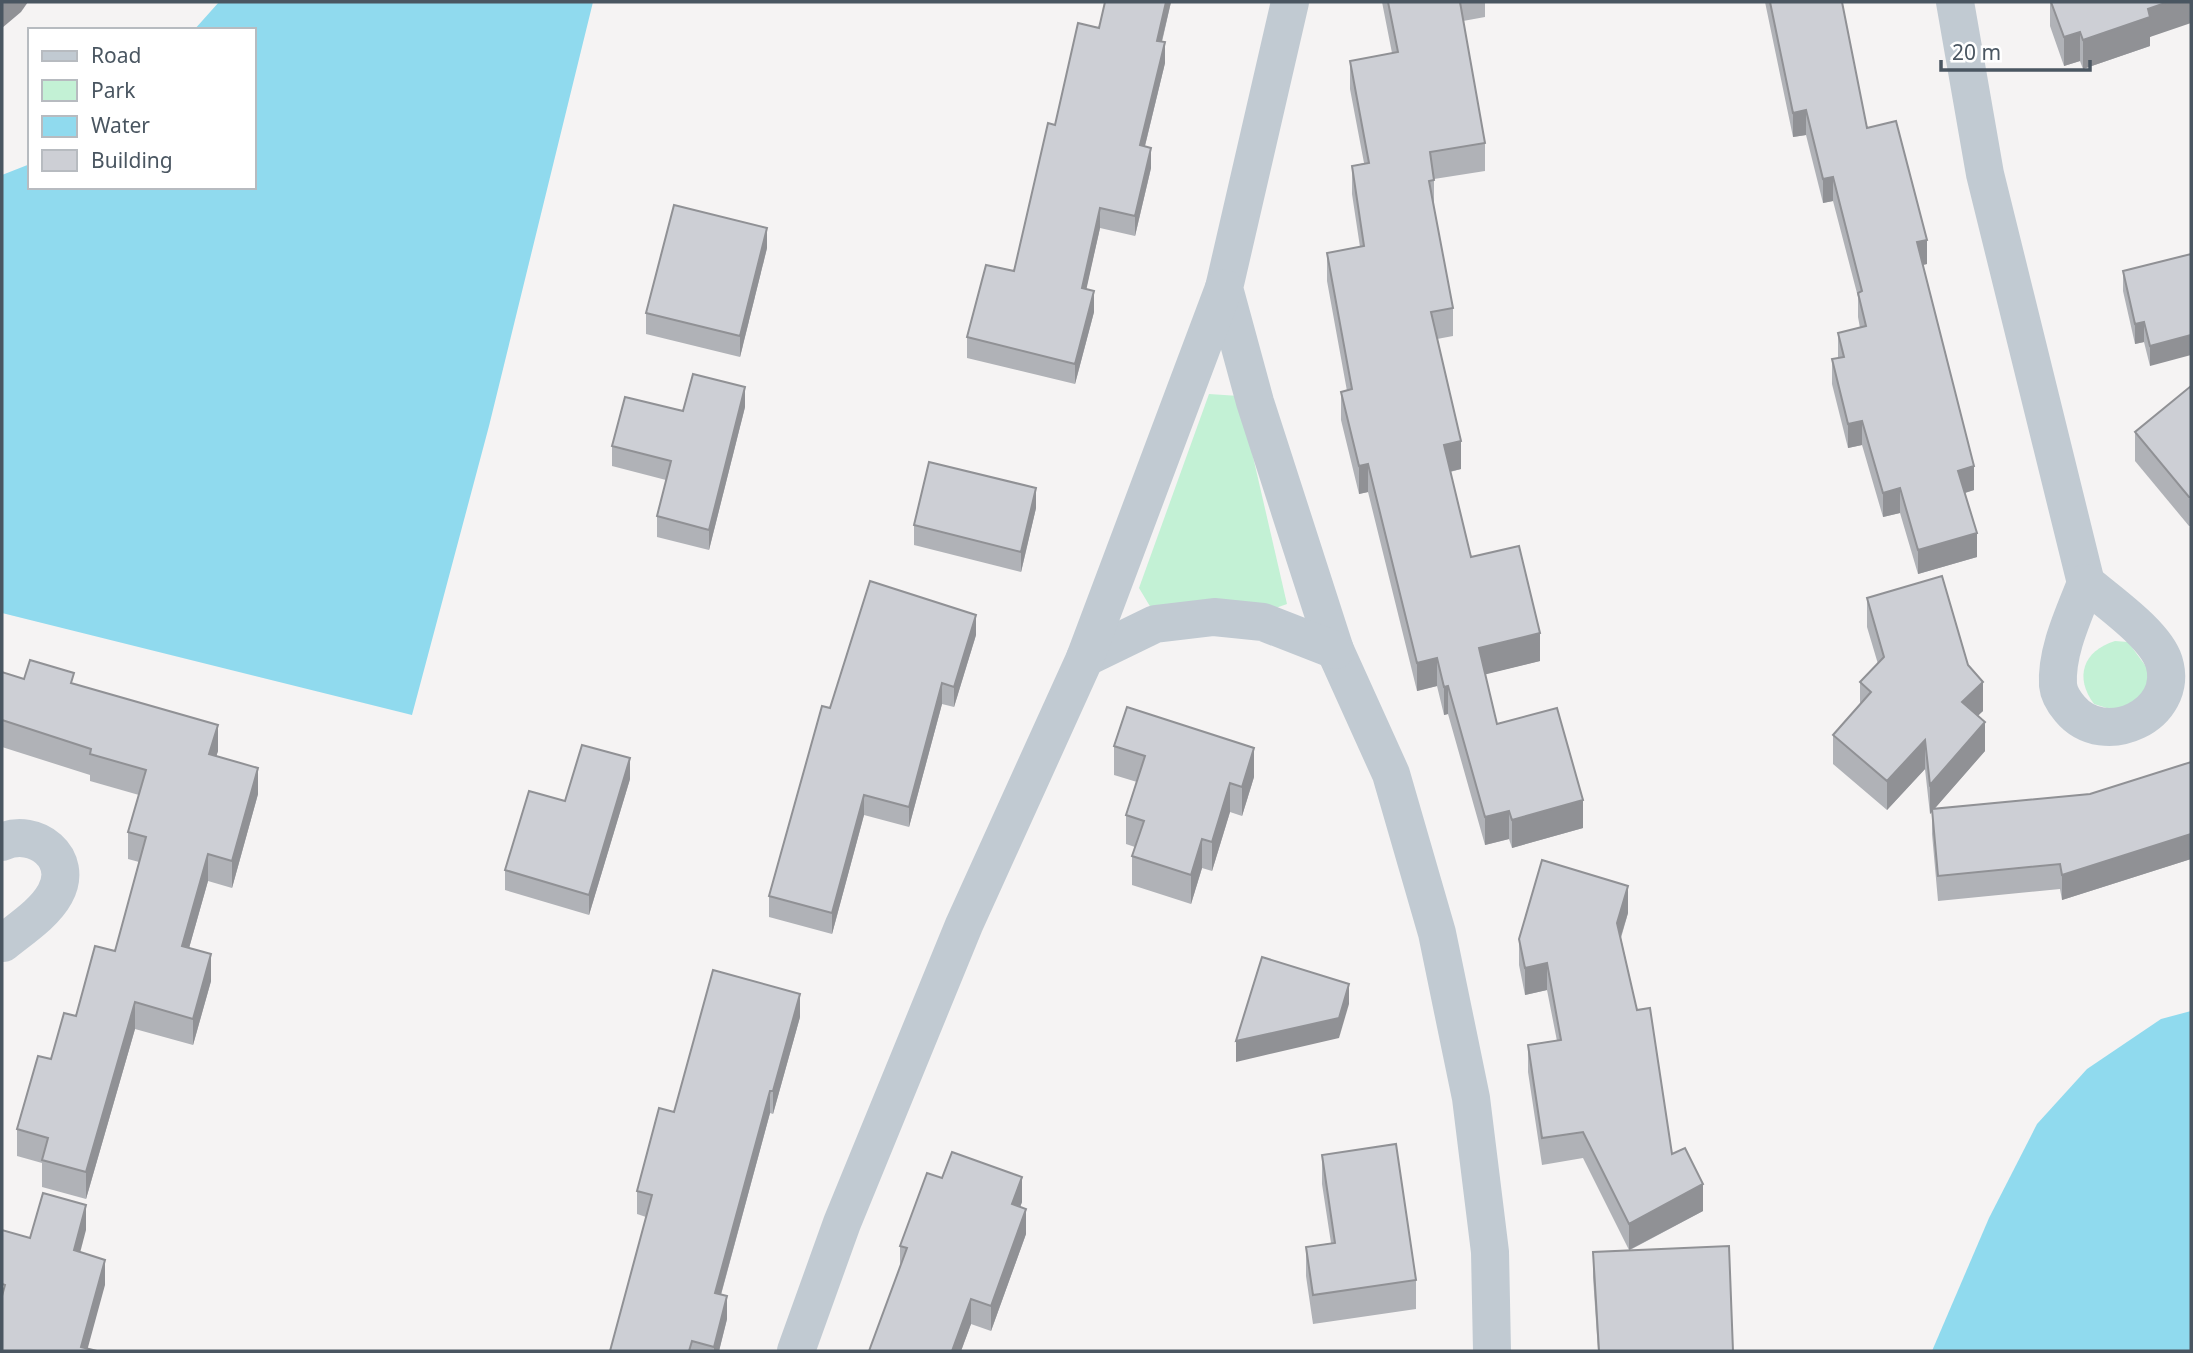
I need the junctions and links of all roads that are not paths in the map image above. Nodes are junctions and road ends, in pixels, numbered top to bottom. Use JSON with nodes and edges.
{"nodes":[{"id":1,"x":1290,"y":2,"type":"edge"},
{"id":2,"x":1955,"y":2,"type":"edge"},
{"id":3,"x":1224,"y":288,"type":"junction"},
{"id":4,"x":2086,"y":583,"type":"dead end"},
{"id":5,"x":1335,"y":650,"type":"junction"},
{"id":6,"x":1085,"y":659,"type":"junction"},
{"id":7,"x":2,"y":842,"type":"edge"},
{"id":8,"x":2,"y":943,"type":"edge"},
{"id":9,"x":796,"y":1351,"type":"edge"},
{"id":10,"x":1492,"y":1351,"type":"edge"}],
"edges":[{"from":1,"to":3,"type":"street"},
{"from":2,"to":4,"type":"street"},
{"from":3,"to":5,"type":"street"},
{"from":3,"to":6,"type":"street"},
{"from":5,"to":6,"type":"street"},
{"from":5,"to":10,"type":"street"},
{"from":6,"to":9,"type":"street"},
{"from":7,"to":8,"type":"street"}]}
